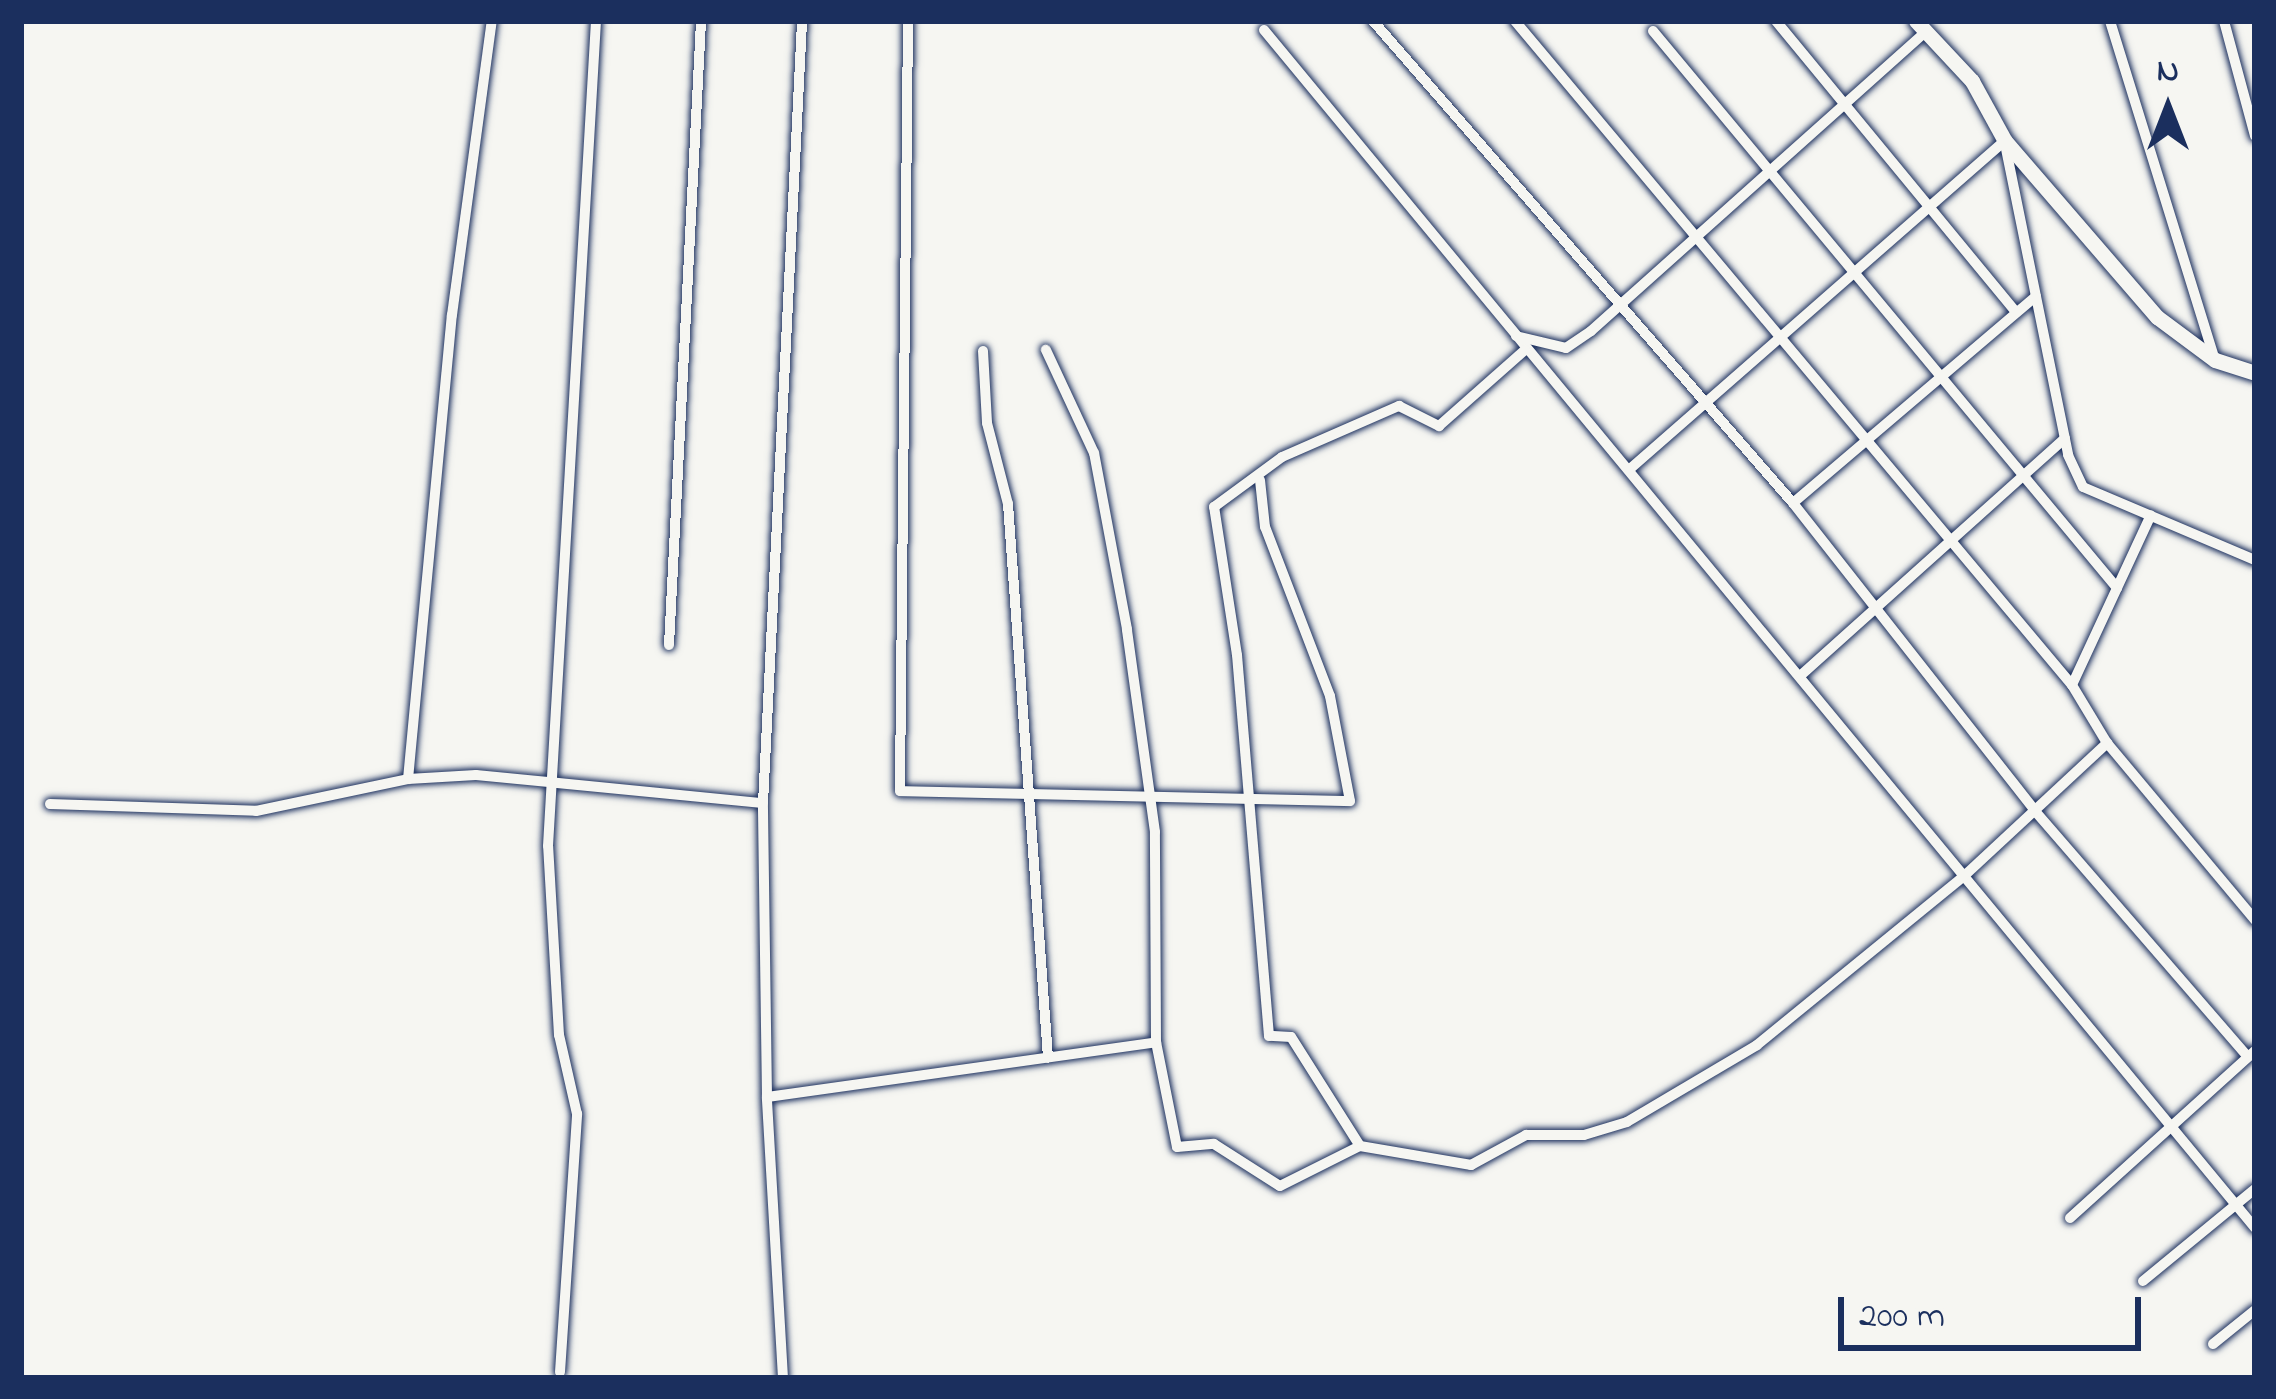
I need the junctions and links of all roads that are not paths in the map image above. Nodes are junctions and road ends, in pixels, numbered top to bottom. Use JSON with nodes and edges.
{"nodes":[{"id":1,"x":491,"y":21,"type":"edge"},
{"id":2,"x":596,"y":21,"type":"edge"},
{"id":3,"x":701,"y":21,"type":"edge"},
{"id":4,"x":802,"y":21,"type":"edge"},
{"id":5,"x":908,"y":21,"type":"edge"},
{"id":6,"x":1373,"y":21,"type":"edge"},
{"id":7,"x":1515,"y":21,"type":"edge"},
{"id":8,"x":1776,"y":21,"type":"edge"},
{"id":9,"x":2110,"y":21,"type":"edge"},
{"id":10,"x":2224,"y":21,"type":"edge"},
{"id":11,"x":1920,"y":26,"type":"edge"},
{"id":12,"x":1264,"y":30,"type":"dead end"},
{"id":13,"x":1653,"y":32,"type":"dead end"},
{"id":14,"x":1844,"y":102,"type":"junction"},
{"id":15,"x":2255,"y":136,"type":"edge"},
{"id":16,"x":2005,"y":140,"type":"junction"},
{"id":17,"x":1772,"y":173,"type":"junction"},
{"id":18,"x":1932,"y":211,"type":"junction"},
{"id":19,"x":1693,"y":240,"type":"junction"},
{"id":20,"x":1856,"y":276,"type":"junction"},
{"id":21,"x":2036,"y":296,"type":"junction"},
{"id":22,"x":1619,"y":303,"type":"junction"},
{"id":23,"x":2015,"y":311,"type":"junction"},
{"id":24,"x":1510,"y":333,"type":"junction"},
{"id":25,"x":1778,"y":340,"type":"junction"},
{"id":26,"x":1046,"y":350,"type":"dead end"},
{"id":27,"x":1525,"y":350,"type":"junction"},
{"id":28,"x":983,"y":351,"type":"dead end"},
{"id":29,"x":2215,"y":360,"type":"junction"},
{"id":30,"x":2255,"y":373,"type":"edge"},
{"id":31,"x":1942,"y":377,"type":"junction"},
{"id":32,"x":1702,"y":402,"type":"junction"},
{"id":33,"x":2065,"y":438,"type":"junction"},
{"id":34,"x":1866,"y":441,"type":"junction"},
{"id":35,"x":1630,"y":468,"type":"junction"},
{"id":36,"x":2023,"y":474,"type":"junction"},
{"id":37,"x":1260,"y":480,"type":"junction"},
{"id":38,"x":1793,"y":503,"type":"junction"},
{"id":39,"x":2151,"y":515,"type":"junction"},
{"id":40,"x":1948,"y":543,"type":"junction"},
{"id":41,"x":2255,"y":560,"type":"edge"},
{"id":42,"x":2117,"y":588,"type":"junction"},
{"id":43,"x":1873,"y":604,"type":"junction"},
{"id":44,"x":669,"y":645,"type":"dead end"},
{"id":45,"x":1800,"y":676,"type":"junction"},
{"id":46,"x":2072,"y":685,"type":"junction"},
{"id":47,"x":2107,"y":742,"type":"junction"},
{"id":48,"x":408,"y":779,"type":"junction"},
{"id":49,"x":555,"y":780,"type":"junction"},
{"id":50,"x":1026,"y":796,"type":"junction"},
{"id":51,"x":1148,"y":798,"type":"junction"},
{"id":52,"x":1250,"y":799,"type":"junction"},
{"id":53,"x":763,"y":803,"type":"junction"},
{"id":54,"x":50,"y":804,"type":"dead end"},
{"id":55,"x":2035,"y":811,"type":"junction"},
{"id":56,"x":1964,"y":877,"type":"junction"},
{"id":57,"x":2255,"y":920,"type":"edge"},
{"id":58,"x":1156,"y":1042,"type":"junction"},
{"id":59,"x":2251,"y":1054,"type":"edge"},
{"id":60,"x":1048,"y":1058,"type":"junction"},
{"id":61,"x":767,"y":1097,"type":"junction"},
{"id":62,"x":2177,"y":1129,"type":"junction"},
{"id":63,"x":1360,"y":1146,"type":"junction"},
{"id":64,"x":2255,"y":1189,"type":"edge"},
{"id":65,"x":2237,"y":1205,"type":"junction"},
{"id":66,"x":2069,"y":1218,"type":"dead end"},
{"id":67,"x":2255,"y":1228,"type":"edge"},
{"id":68,"x":2143,"y":1281,"type":"dead end"},
{"id":69,"x":2255,"y":1310,"type":"edge"},
{"id":70,"x":2213,"y":1344,"type":"dead end"},
{"id":71,"x":560,"y":1372,"type":"dead end"},
{"id":72,"x":783,"y":1378,"type":"edge"}],
"edges":[{"from":1,"to":48,"type":"street"},
{"from":2,"to":49,"type":"street"},
{"from":3,"to":44,"type":"street"},
{"from":4,"to":53,"type":"street"},
{"from":5,"to":50,"type":"street"},
{"from":6,"to":22,"type":"street"},
{"from":7,"to":19,"type":"street"},
{"from":8,"to":14,"type":"street"},
{"from":9,"to":29,"type":"street"},
{"from":10,"to":15,"type":"street"},
{"from":11,"to":14,"type":"street"},
{"from":11,"to":16,"type":"highway"},
{"from":12,"to":24,"type":"street"},
{"from":13,"to":17,"type":"street"},
{"from":14,"to":17,"type":"street"},
{"from":14,"to":18,"type":"street"},
{"from":16,"to":18,"type":"street"},
{"from":16,"to":21,"type":"street"},
{"from":16,"to":29,"type":"highway"},
{"from":17,"to":19,"type":"street"},
{"from":17,"to":20,"type":"street"},
{"from":18,"to":20,"type":"street"},
{"from":18,"to":23,"type":"street"},
{"from":19,"to":22,"type":"street"},
{"from":19,"to":25,"type":"street"},
{"from":20,"to":25,"type":"street"},
{"from":20,"to":31,"type":"street"},
{"from":21,"to":23,"type":"street"},
{"from":21,"to":33,"type":"street"},
{"from":22,"to":24,"type":"street"},
{"from":22,"to":32,"type":"street"},
{"from":23,"to":31,"type":"street"},
{"from":24,"to":27,"type":"street"},
{"from":25,"to":32,"type":"street"},
{"from":25,"to":34,"type":"street"},
{"from":26,"to":51,"type":"street"},
{"from":27,"to":35,"type":"street"},
{"from":27,"to":37,"type":"street"},
{"from":28,"to":50,"type":"street"},
{"from":29,"to":30,"type":"highway"},
{"from":31,"to":34,"type":"street"},
{"from":31,"to":36,"type":"street"},
{"from":32,"to":35,"type":"street"},
{"from":32,"to":38,"type":"street"},
{"from":33,"to":36,"type":"street"},
{"from":33,"to":39,"type":"street"},
{"from":34,"to":38,"type":"street"},
{"from":34,"to":40,"type":"street"},
{"from":35,"to":45,"type":"street"},
{"from":36,"to":40,"type":"street"},
{"from":36,"to":42,"type":"street"},
{"from":37,"to":52,"type":"street"},
{"from":37,"to":52,"type":"street"},
{"from":38,"to":43,"type":"street"},
{"from":39,"to":41,"type":"street"},
{"from":39,"to":42,"type":"street"},
{"from":40,"to":43,"type":"street"},
{"from":40,"to":46,"type":"street"},
{"from":42,"to":46,"type":"street"},
{"from":43,"to":45,"type":"street"},
{"from":43,"to":55,"type":"street"},
{"from":45,"to":56,"type":"street"},
{"from":46,"to":47,"type":"street"},
{"from":47,"to":55,"type":"street"},
{"from":47,"to":57,"type":"street"},
{"from":48,"to":49,"type":"street"},
{"from":48,"to":54,"type":"street"},
{"from":49,"to":53,"type":"street"},
{"from":49,"to":71,"type":"street"},
{"from":50,"to":51,"type":"street"},
{"from":50,"to":60,"type":"street"},
{"from":51,"to":52,"type":"street"},
{"from":51,"to":58,"type":"street"},
{"from":52,"to":63,"type":"street"},
{"from":53,"to":61,"type":"street"},
{"from":55,"to":56,"type":"street"},
{"from":55,"to":59,"type":"street"},
{"from":56,"to":62,"type":"street"},
{"from":56,"to":63,"type":"street"},
{"from":58,"to":60,"type":"street"},
{"from":58,"to":63,"type":"street"},
{"from":59,"to":62,"type":"street"},
{"from":60,"to":61,"type":"street"},
{"from":61,"to":72,"type":"street"},
{"from":62,"to":65,"type":"street"},
{"from":62,"to":66,"type":"street"},
{"from":64,"to":65,"type":"street"},
{"from":65,"to":67,"type":"street"},
{"from":65,"to":68,"type":"street"},
{"from":69,"to":70,"type":"street"}]}
